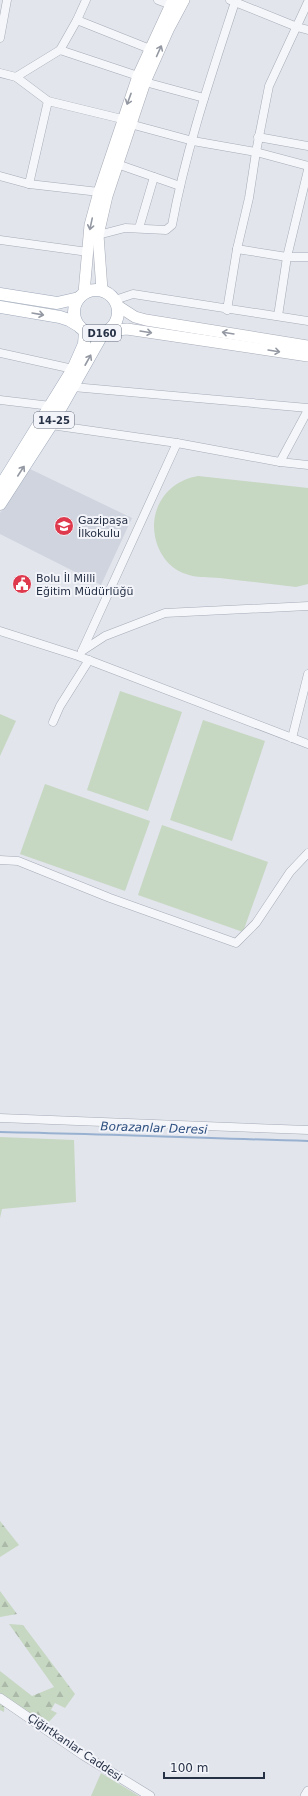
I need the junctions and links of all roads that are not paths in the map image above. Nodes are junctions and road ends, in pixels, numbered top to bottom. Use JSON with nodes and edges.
{"nodes":[{"id":1,"x":7,"y":0,"type":"edge"},
{"id":2,"x":86,"y":0,"type":"edge"},
{"id":3,"x":158,"y":0,"type":"edge"},
{"id":4,"x":184,"y":0,"type":"edge"},
{"id":5,"x":233,"y":1,"type":"edge"},
{"id":6,"x":308,"y":2,"type":"edge"},
{"id":7,"x":172,"y":3,"type":"edge"},
{"id":8,"x":77,"y":20,"type":"junction"},
{"id":9,"x":297,"y":27,"type":"junction"},
{"id":10,"x":308,"y":30,"type":"edge"},
{"id":11,"x":0,"y":38,"type":"edge"},
{"id":12,"x":150,"y":49,"type":"junction"},
{"id":13,"x":60,"y":50,"type":"junction"},
{"id":14,"x":0,"y":73,"type":"edge"},
{"id":15,"x":16,"y":77,"type":"junction"},
{"id":16,"x":141,"y":79,"type":"junction"},
{"id":17,"x":204,"y":98,"type":"junction"},
{"id":18,"x":48,"y":101,"type":"junction"},
{"id":19,"x":126,"y":121,"type":"junction"},
{"id":20,"x":258,"y":137,"type":"junction"},
{"id":21,"x":193,"y":141,"type":"junction"},
{"id":22,"x":308,"y":146,"type":"edge"},
{"id":23,"x":256,"y":152,"type":"junction"},
{"id":24,"x":117,"y":164,"type":"junction"},
{"id":25,"x":308,"y":166,"type":"edge"},
{"id":26,"x":308,"y":170,"type":"edge"},
{"id":27,"x":0,"y":176,"type":"edge"},
{"id":28,"x":154,"y":177,"type":"junction"},
{"id":29,"x":29,"y":184,"type":"junction"},
{"id":30,"x":180,"y":186,"type":"junction"},
{"id":31,"x":99,"y":192,"type":"junction"},
{"id":32,"x":139,"y":228,"type":"junction"},
{"id":33,"x":98,"y":235,"type":"junction"},
{"id":34,"x":0,"y":240,"type":"edge"},
{"id":35,"x":237,"y":249,"type":"junction"},
{"id":36,"x":88,"y":252,"type":"junction"},
{"id":37,"x":308,"y":256,"type":"edge"},
{"id":38,"x":287,"y":257,"type":"junction"},
{"id":39,"x":102,"y":290,"type":"junction"},
{"id":40,"x":0,"y":294,"type":"edge"},
{"id":41,"x":81,"y":296,"type":"junction"},
{"id":42,"x":116,"y":303,"type":"junction"},
{"id":43,"x":0,"y":307,"type":"edge"},
{"id":44,"x":227,"y":310,"type":"junction"},
{"id":45,"x":278,"y":316,"type":"junction"},
{"id":46,"x":308,"y":322,"type":"edge"},
{"id":47,"x":82,"y":328,"type":"junction"},
{"id":48,"x":105,"y":332,"type":"junction"},
{"id":49,"x":308,"y":346,"type":"edge"},
{"id":50,"x":0,"y":353,"type":"edge"},
{"id":51,"x":308,"y":356,"type":"edge"},
{"id":52,"x":73,"y":369,"type":"junction"},
{"id":53,"x":73,"y":387,"type":"junction"},
{"id":54,"x":0,"y":400,"type":"edge"},
{"id":55,"x":51,"y":406,"type":"junction"},
{"id":56,"x":308,"y":409,"type":"edge"},
{"id":57,"x":51,"y":426,"type":"junction"},
{"id":58,"x":177,"y":444,"type":"junction"},
{"id":59,"x":280,"y":462,"type":"junction"},
{"id":60,"x":308,"y":465,"type":"edge"},
{"id":61,"x":0,"y":487,"type":"edge"},
{"id":62,"x":0,"y":504,"type":"edge"},
{"id":63,"x":308,"y":606,"type":"edge"},
{"id":64,"x":0,"y":631,"type":"edge"},
{"id":65,"x":80,"y":654,"type":"junction"},
{"id":66,"x":89,"y":660,"type":"junction"},
{"id":67,"x":308,"y":674,"type":"edge"},
{"id":68,"x":53,"y":722,"type":"dead end"},
{"id":69,"x":292,"y":738,"type":"junction"},
{"id":70,"x":308,"y":744,"type":"edge"},
{"id":71,"x":308,"y":853,"type":"edge"},
{"id":72,"x":0,"y":860,"type":"edge"},
{"id":73,"x":0,"y":1118,"type":"edge"},
{"id":74,"x":308,"y":1130,"type":"edge"},
{"id":75,"x":0,"y":1698,"type":"edge"},
{"id":76,"x":308,"y":1791,"type":"edge"},
{"id":77,"x":150,"y":1796,"type":"edge"},
{"id":78,"x":305,"y":1796,"type":"edge"}],
"edges":[{"from":1,"to":11,"type":"street"},
{"from":2,"to":8,"type":"street"},
{"from":3,"to":7,"type":"street"},
{"from":16,"to":4,"type":"main road","one_way":true},
{"from":5,"to":9,"type":"street"},
{"from":5,"to":17,"type":"street"},
{"from":6,"to":9,"type":"street"},
{"from":7,"to":12,"type":"main road"},
{"from":8,"to":12,"type":"street"},
{"from":8,"to":13,"type":"street"},
{"from":9,"to":10,"type":"street"},
{"from":9,"to":20,"type":"street"},
{"from":12,"to":16,"type":"main road"},
{"from":13,"to":15,"type":"street"},
{"from":13,"to":16,"type":"street"},
{"from":14,"to":15,"type":"street"},
{"from":15,"to":18,"type":"street"},
{"from":16,"to":17,"type":"street"},
{"from":16,"to":19,"type":"main road"},
{"from":17,"to":21,"type":"street"},
{"from":18,"to":19,"type":"street"},
{"from":18,"to":29,"type":"street"},
{"from":19,"to":21,"type":"street"},
{"from":19,"to":24,"type":"main road"},
{"from":19,"to":31,"type":"main road"},
{"from":20,"to":22,"type":"street"},
{"from":20,"to":23,"type":"street"},
{"from":21,"to":23,"type":"street"},
{"from":21,"to":30,"type":"street"},
{"from":23,"to":25,"type":"street"},
{"from":23,"to":35,"type":"street"},
{"from":24,"to":28,"type":"street"},
{"from":24,"to":33,"type":"main road"},
{"from":26,"to":38,"type":"street"},
{"from":27,"to":29,"type":"street"},
{"from":28,"to":30,"type":"street"},
{"from":28,"to":32,"type":"street"},
{"from":29,"to":31,"type":"street"},
{"from":30,"to":32,"type":"street"},
{"from":31,"to":36,"type":"main road","one_way":true},
{"from":32,"to":33,"type":"street"},
{"from":33,"to":39,"type":"main road"},
{"from":34,"to":36,"type":"street"},
{"from":35,"to":38,"type":"street"},
{"from":35,"to":44,"type":"street"},
{"from":36,"to":41,"type":"main road"},
{"from":37,"to":38,"type":"street"},
{"from":38,"to":45,"type":"street"},
{"from":39,"to":41,"type":"main road"},
{"from":39,"to":42,"type":"main road"},
{"from":40,"to":41,"type":"main road"},
{"from":41,"to":47,"type":"main road","number":"D160"},
{"from":42,"to":44,"type":"street"},
{"from":42,"to":48,"type":"main road","number":"D160"},
{"from":49,"to":42,"type":"main road","one_way":true},
{"from":43,"to":47,"type":"main road","one_way":true},
{"from":44,"to":45,"type":"street"},
{"from":45,"to":46,"type":"street"},
{"from":47,"to":48,"type":"main road","number":"D160"},
{"from":47,"to":52,"type":"main road","number":"14-25"},
{"from":48,"to":51,"type":"main road","one_way":true},
{"from":53,"to":48,"type":"main road","number":"14-25","one_way":true},
{"from":50,"to":52,"type":"street"},
{"from":52,"to":55,"type":"main road","number":"14-25"},
{"from":53,"to":56,"type":"street"},
{"from":53,"to":57,"type":"main road","number":"14-25"},
{"from":54,"to":55,"type":"street"},
{"from":55,"to":61,"type":"main road","number":"14-25"},
{"from":56,"to":59,"type":"street"},
{"from":57,"to":58,"type":"street"},
{"from":62,"to":57,"type":"main road","number":"14-25","one_way":true},
{"from":58,"to":59,"type":"street"},
{"from":58,"to":65,"type":"street"},
{"from":59,"to":60,"type":"street"},
{"from":63,"to":65,"type":"street"},
{"from":64,"to":65,"type":"street"},
{"from":65,"to":66,"type":"street"},
{"from":66,"to":68,"type":"street"},
{"from":66,"to":69,"type":"street"},
{"from":67,"to":69,"type":"street"},
{"from":69,"to":70,"type":"street"},
{"from":71,"to":72,"type":"street"},
{"from":73,"to":74,"type":"street"},
{"from":75,"to":77,"type":"street","name":"Çiğirtkanlar Caddesi"},
{"from":76,"to":78,"type":"street"}]}
